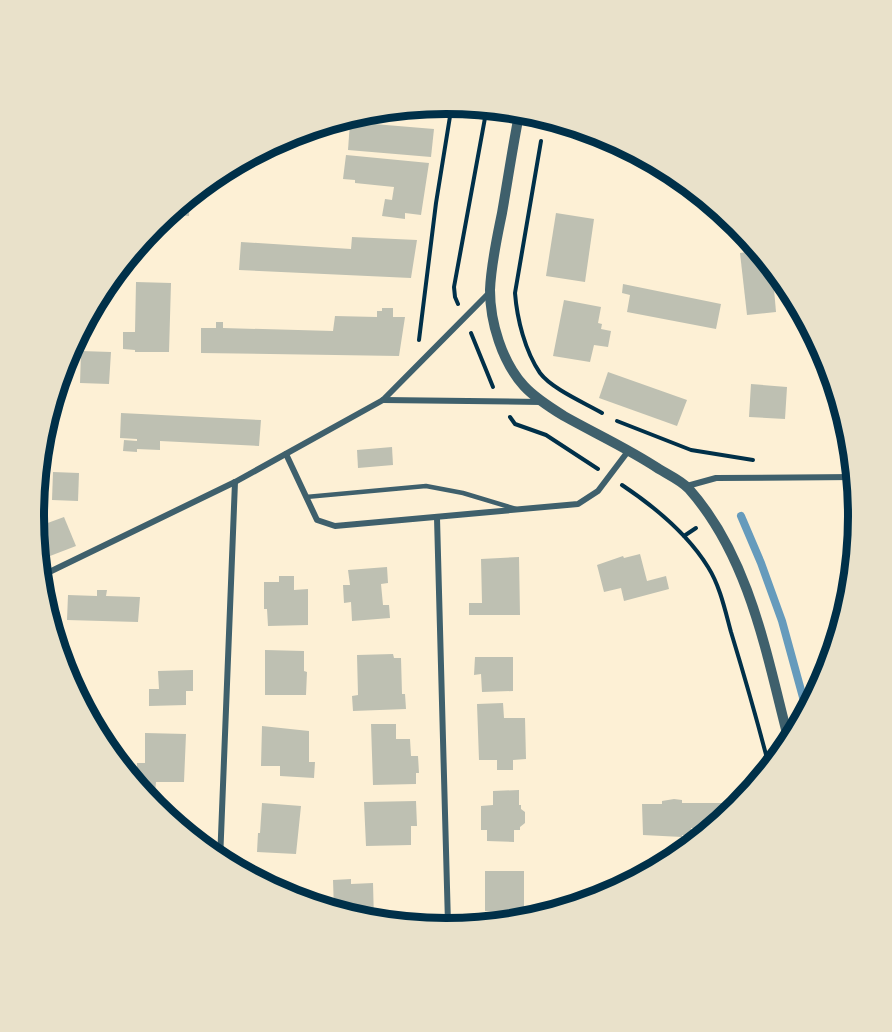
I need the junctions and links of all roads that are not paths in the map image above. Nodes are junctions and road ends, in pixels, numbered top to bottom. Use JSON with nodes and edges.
{"nodes":[{"id":1,"x":518,"y":120,"type":"edge"},
{"id":2,"x":490,"y":291,"type":"junction"},
{"id":3,"x":382,"y":400,"type":"junction"},
{"id":4,"x":543,"y":402,"type":"junction"},
{"id":5,"x":629,"y":449,"type":"junction"},
{"id":6,"x":286,"y":454,"type":"junction"},
{"id":7,"x":847,"y":477,"type":"edge"},
{"id":8,"x":235,"y":482,"type":"junction"},
{"id":9,"x":687,"y":486,"type":"junction"},
{"id":10,"x":306,"y":497,"type":"junction"},
{"id":11,"x":522,"y":510,"type":"junction"},
{"id":12,"x":437,"y":518,"type":"junction"},
{"id":13,"x":48,"y":573,"type":"edge"},
{"id":14,"x":786,"y":731,"type":"edge"},
{"id":15,"x":220,"y":850,"type":"edge"},
{"id":16,"x":448,"y":918,"type":"edge"}],
"edges":[{"from":1,"to":2,"type":"street"},
{"from":2,"to":3,"type":"street"},
{"from":2,"to":4,"type":"street"},
{"from":3,"to":4,"type":"street"},
{"from":3,"to":6,"type":"street"},
{"from":4,"to":5,"type":"street"},
{"from":5,"to":9,"type":"street"},
{"from":5,"to":11,"type":"street"},
{"from":6,"to":8,"type":"street"},
{"from":6,"to":10,"type":"street"},
{"from":7,"to":9,"type":"street"},
{"from":8,"to":13,"type":"street"},
{"from":8,"to":15,"type":"street"},
{"from":9,"to":14,"type":"street"},
{"from":10,"to":11,"type":"lane"},
{"from":10,"to":12,"type":"street"},
{"from":11,"to":12,"type":"street"},
{"from":12,"to":16,"type":"street"}]}
